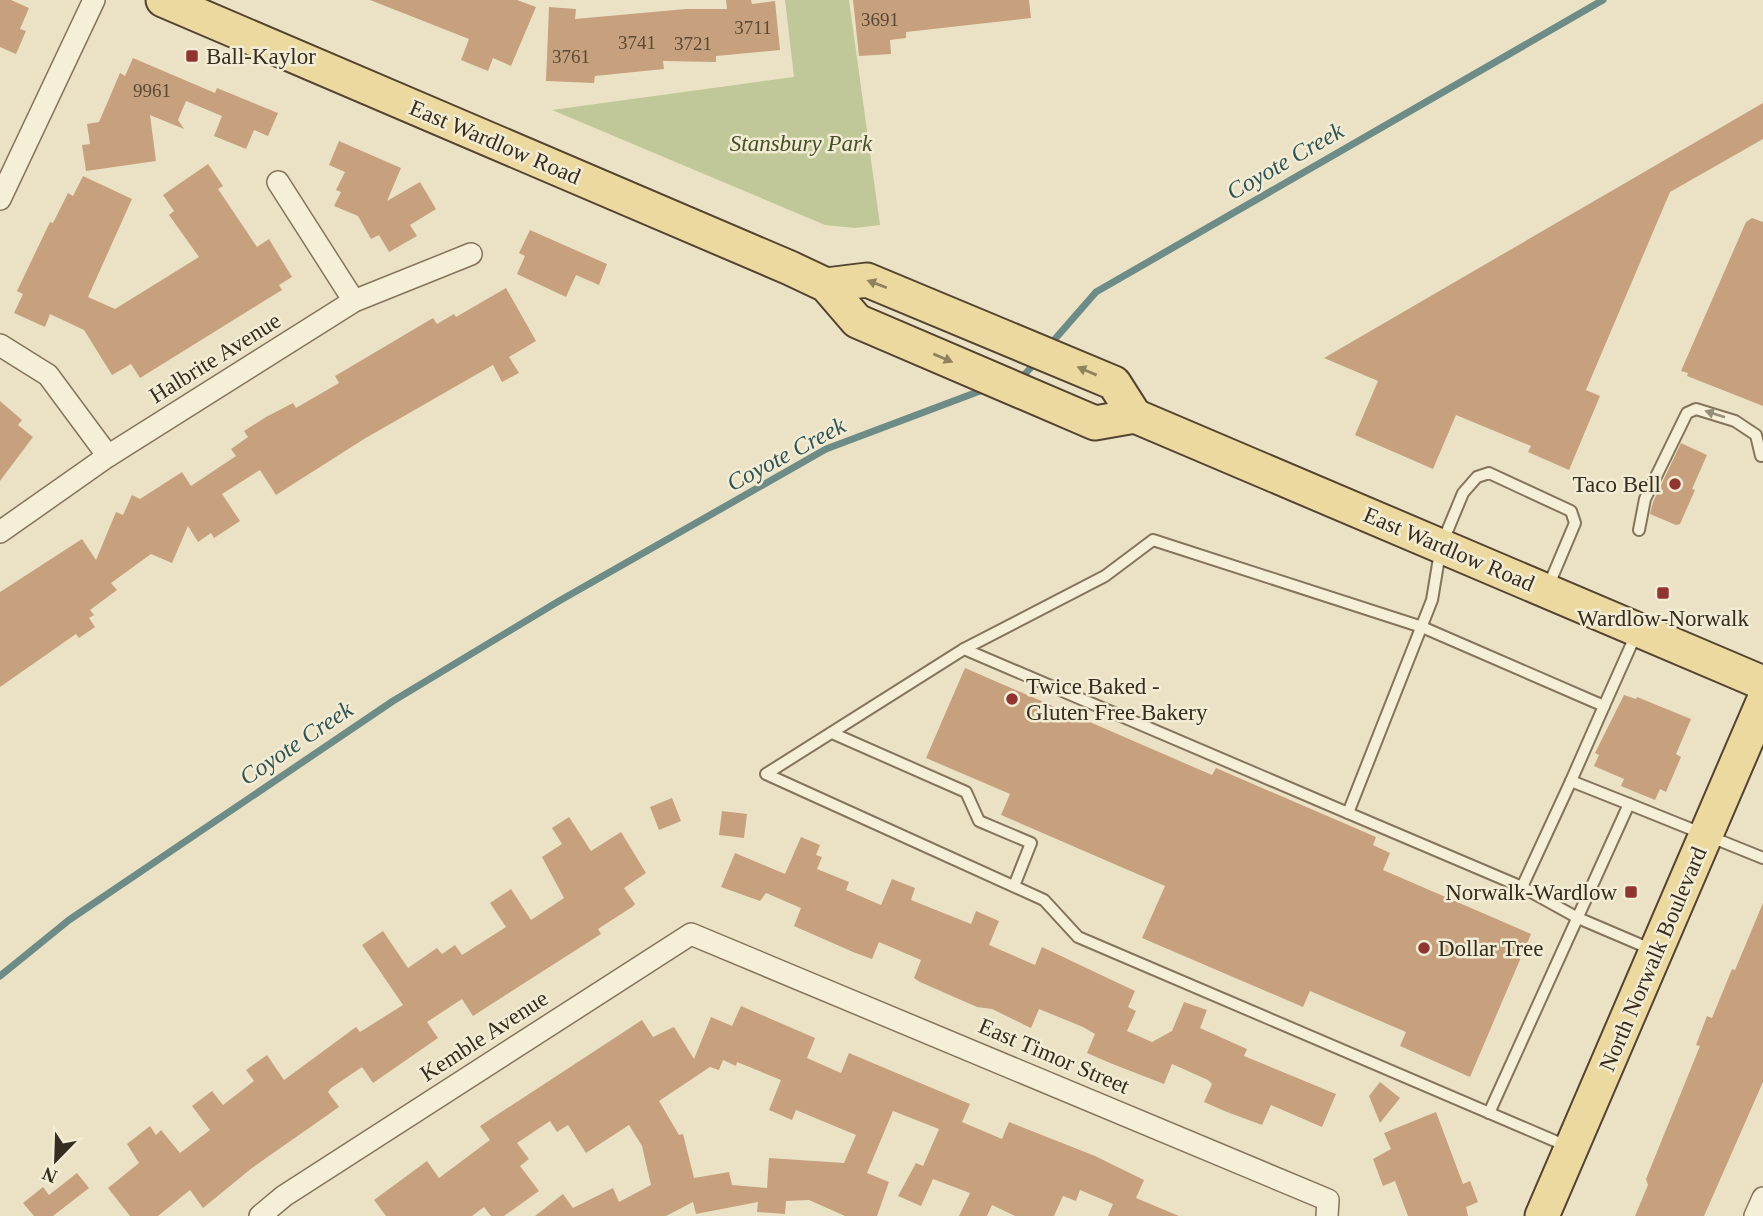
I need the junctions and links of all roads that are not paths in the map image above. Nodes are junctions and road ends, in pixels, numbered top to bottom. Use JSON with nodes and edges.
{"nodes":[{"id":1,"x":94,"y":0,"type":"edge"},
{"id":2,"x":163,"y":0,"type":"edge"},
{"id":3,"x":278,"y":182,"type":"dead end"},
{"id":4,"x":0,"y":199,"type":"edge"},
{"id":5,"x":471,"y":254,"type":"dead end"},
{"id":6,"x":826,"y":285,"type":"junction"},
{"id":7,"x":354,"y":301,"type":"junction"},
{"id":8,"x":0,"y":345,"type":"edge"},
{"id":9,"x":1135,"y":416,"type":"junction"},
{"id":10,"x":108,"y":456,"type":"junction"},
{"id":11,"x":1762,"y":456,"type":"edge"},
{"id":12,"x":1639,"y":530,"type":"dead end"},
{"id":13,"x":0,"y":532,"type":"edge"},
{"id":14,"x":1441,"y":546,"type":"junction"},
{"id":15,"x":1546,"y":590,"type":"junction"},
{"id":16,"x":1422,"y":626,"type":"junction"},
{"id":17,"x":1639,"y":630,"type":"junction"},
{"id":18,"x":964,"y":649,"type":"junction"},
{"id":19,"x":1763,"y":683,"type":"edge"},
{"id":20,"x":1763,"y":702,"type":"edge"},
{"id":21,"x":1604,"y":706,"type":"junction"},
{"id":22,"x":832,"y":733,"type":"junction"},
{"id":23,"x":1571,"y":781,"type":"junction"},
{"id":24,"x":1629,"y":804,"type":"junction"},
{"id":25,"x":1348,"y":813,"type":"junction"},
{"id":26,"x":1706,"y":835,"type":"junction"},
{"id":27,"x":1763,"y":858,"type":"edge"},
{"id":28,"x":1014,"y":886,"type":"junction"},
{"id":29,"x":1522,"y":887,"type":"junction"},
{"id":30,"x":1578,"y":918,"type":"junction"},
{"id":31,"x":1656,"y":951,"type":"junction"},
{"id":32,"x":744,"y":955,"type":"joint"},
{"id":33,"x":1489,"y":1113,"type":"junction"},
{"id":34,"x":1571,"y":1148,"type":"junction"},
{"id":35,"x":1763,"y":1198,"type":"edge"},
{"id":36,"x":260,"y":1216,"type":"edge"},
{"id":37,"x":1327,"y":1216,"type":"edge"},
{"id":38,"x":1542,"y":1216,"type":"edge"},
{"id":39,"x":1755,"y":1216,"type":"edge"}],
"edges":[{"from":1,"to":4,"type":"street"},
{"from":2,"to":6,"type":"main road","name":"East Wardlow Road"},
{"from":3,"to":7,"type":"street"},
{"from":5,"to":7,"type":"street","name":"Halbrite Avenue"},
{"from":6,"to":9,"type":"main road","name":"East Wardlow Road","one_way":true},
{"from":9,"to":6,"type":"main road","one_way":true},
{"from":7,"to":10,"type":"street","name":"Halbrite Avenue"},
{"from":8,"to":10,"type":"street"},
{"from":9,"to":14,"type":"main road","name":"East Wardlow Road"},
{"from":10,"to":13,"type":"street","name":"Halbrite Avenue"},
{"from":11,"to":12,"type":"lane","one_way":true},
{"from":14,"to":15,"type":"main road","name":"East Wardlow Road"},
{"from":14,"to":15,"type":"lane"},
{"from":14,"to":16,"type":"lane"},
{"from":15,"to":17,"type":"main road","name":"East Wardlow Road"},
{"from":16,"to":18,"type":"lane"},
{"from":16,"to":21,"type":"lane"},
{"from":16,"to":25,"type":"lane"},
{"from":17,"to":19,"type":"main road","name":"East Wardlow Road"},
{"from":17,"to":21,"type":"lane"},
{"from":18,"to":22,"type":"lane"},
{"from":18,"to":25,"type":"lane"},
{"from":20,"to":26,"type":"main road","name":"North Norwalk Boulevard"},
{"from":21,"to":23,"type":"lane"},
{"from":22,"to":28,"type":"lane"},
{"from":22,"to":28,"type":"lane"},
{"from":23,"to":24,"type":"lane"},
{"from":23,"to":29,"type":"lane"},
{"from":24,"to":26,"type":"lane"},
{"from":24,"to":30,"type":"lane"},
{"from":25,"to":29,"type":"lane"},
{"from":26,"to":27,"type":"lane"},
{"from":26,"to":31,"type":"main road","name":"North Norwalk Boulevard"},
{"from":28,"to":33,"type":"lane"},
{"from":29,"to":30,"type":"lane"},
{"from":30,"to":31,"type":"lane"},
{"from":30,"to":33,"type":"lane"},
{"from":31,"to":34,"type":"main road","name":"North Norwalk Boulevard"},
{"from":32,"to":36,"type":"street","name":"Kemble Avenue"},
{"from":32,"to":37,"type":"street","name":"East Timor Street"},
{"from":33,"to":34,"type":"lane"},
{"from":34,"to":38,"type":"main road","name":"North Norwalk Boulevard"},
{"from":35,"to":39,"type":"street"}]}
